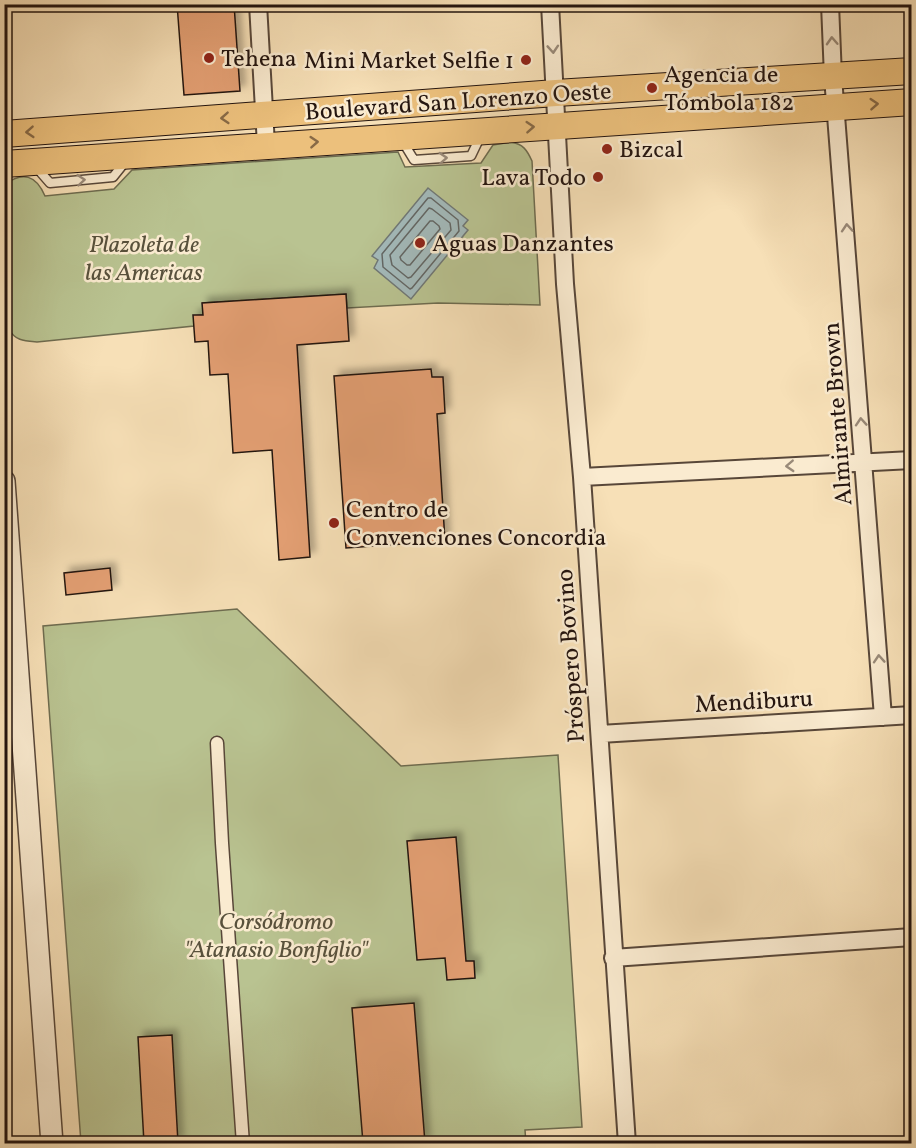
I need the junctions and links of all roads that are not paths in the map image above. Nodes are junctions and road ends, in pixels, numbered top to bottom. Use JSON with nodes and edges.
{"nodes":[{"id":1,"x":258,"y":4,"type":"edge"},
{"id":2,"x":550,"y":4,"type":"edge"},
{"id":3,"x":830,"y":4,"type":"edge"},
{"id":4,"x":912,"y":71,"type":"edge"},
{"id":5,"x":833,"y":77,"type":"junction"},
{"id":6,"x":556,"y":93,"type":"junction"},
{"id":7,"x":912,"y":102,"type":"edge"},
{"id":8,"x":837,"y":106,"type":"junction"},
{"id":9,"x":264,"y":116,"type":"junction"},
{"id":10,"x":558,"y":125,"type":"junction"},
{"id":11,"x":4,"y":134,"type":"edge"},
{"id":12,"x":266,"y":145,"type":"junction"},
{"id":13,"x":4,"y":164,"type":"edge"},
{"id":14,"x":912,"y":460,"type":"edge"},
{"id":15,"x":864,"y":462,"type":"junction"},
{"id":16,"x":582,"y":477,"type":"junction"},
{"id":17,"x":4,"y":481,"type":"edge"},
{"id":18,"x":912,"y":715,"type":"edge"},
{"id":19,"x":13,"y":717,"type":"edge"},
{"id":20,"x":883,"y":717,"type":"junction"},
{"id":21,"x":600,"y":734,"type":"junction"},
{"id":22,"x":217,"y":743,"type":"dead end"},
{"id":23,"x":912,"y":937,"type":"edge"},
{"id":24,"x":613,"y":958,"type":"junction"},
{"id":25,"x":52,"y":1143,"type":"edge"},
{"id":26,"x":243,"y":1143,"type":"edge"},
{"id":27,"x":627,"y":1143,"type":"edge"}],
"edges":[{"from":1,"to":9,"type":"street"},
{"from":2,"to":6,"type":"street","name":"Próspero Bovino","one_way":true},
{"from":5,"to":3,"type":"street","one_way":true},
{"from":4,"to":5,"type":"main road","name":"Boulevard San Lorenzo Oeste"},
{"from":5,"to":6,"type":"main road","name":"Boulevard San Lorenzo Oeste"},
{"from":5,"to":8,"type":"street","name":"Almirante Brown"},
{"from":6,"to":9,"type":"main road","name":"Boulevard San Lorenzo Oeste"},
{"from":6,"to":10,"type":"street","name":"Próspero Bovino"},
{"from":8,"to":7,"type":"main road","name":"Boulevard San Lorenzo Oeste","one_way":true},
{"from":8,"to":10,"type":"main road","name":"Boulevard San Lorenzo Oeste"},
{"from":15,"to":8,"type":"street","name":"Almirante Brown","one_way":true},
{"from":9,"to":11,"type":"main road","name":"Boulevard San Lorenzo Oeste","one_way":true},
{"from":9,"to":12,"type":"street"},
{"from":12,"to":10,"type":"main road","name":"Boulevard San Lorenzo Oeste","one_way":true},
{"from":10,"to":16,"type":"street","name":"Próspero Bovino"},
{"from":13,"to":12,"type":"main road","name":"Boulevard San Lorenzo Oeste","one_way":true},
{"from":14,"to":15,"type":"street"},
{"from":15,"to":16,"type":"street","one_way":true},
{"from":20,"to":15,"type":"street","name":"Almirante Brown","one_way":true},
{"from":16,"to":21,"type":"street","name":"Próspero Bovino"},
{"from":17,"to":19,"type":"street"},
{"from":18,"to":20,"type":"street","name":"Mendiburu"},
{"from":19,"to":25,"type":"street"},
{"from":20,"to":21,"type":"street","name":"Mendiburu"},
{"from":21,"to":24,"type":"street","name":"Próspero Bovino"},
{"from":22,"to":26,"type":"street"},
{"from":23,"to":24,"type":"street"},
{"from":24,"to":27,"type":"street","name":"Próspero Bovino"}]}
